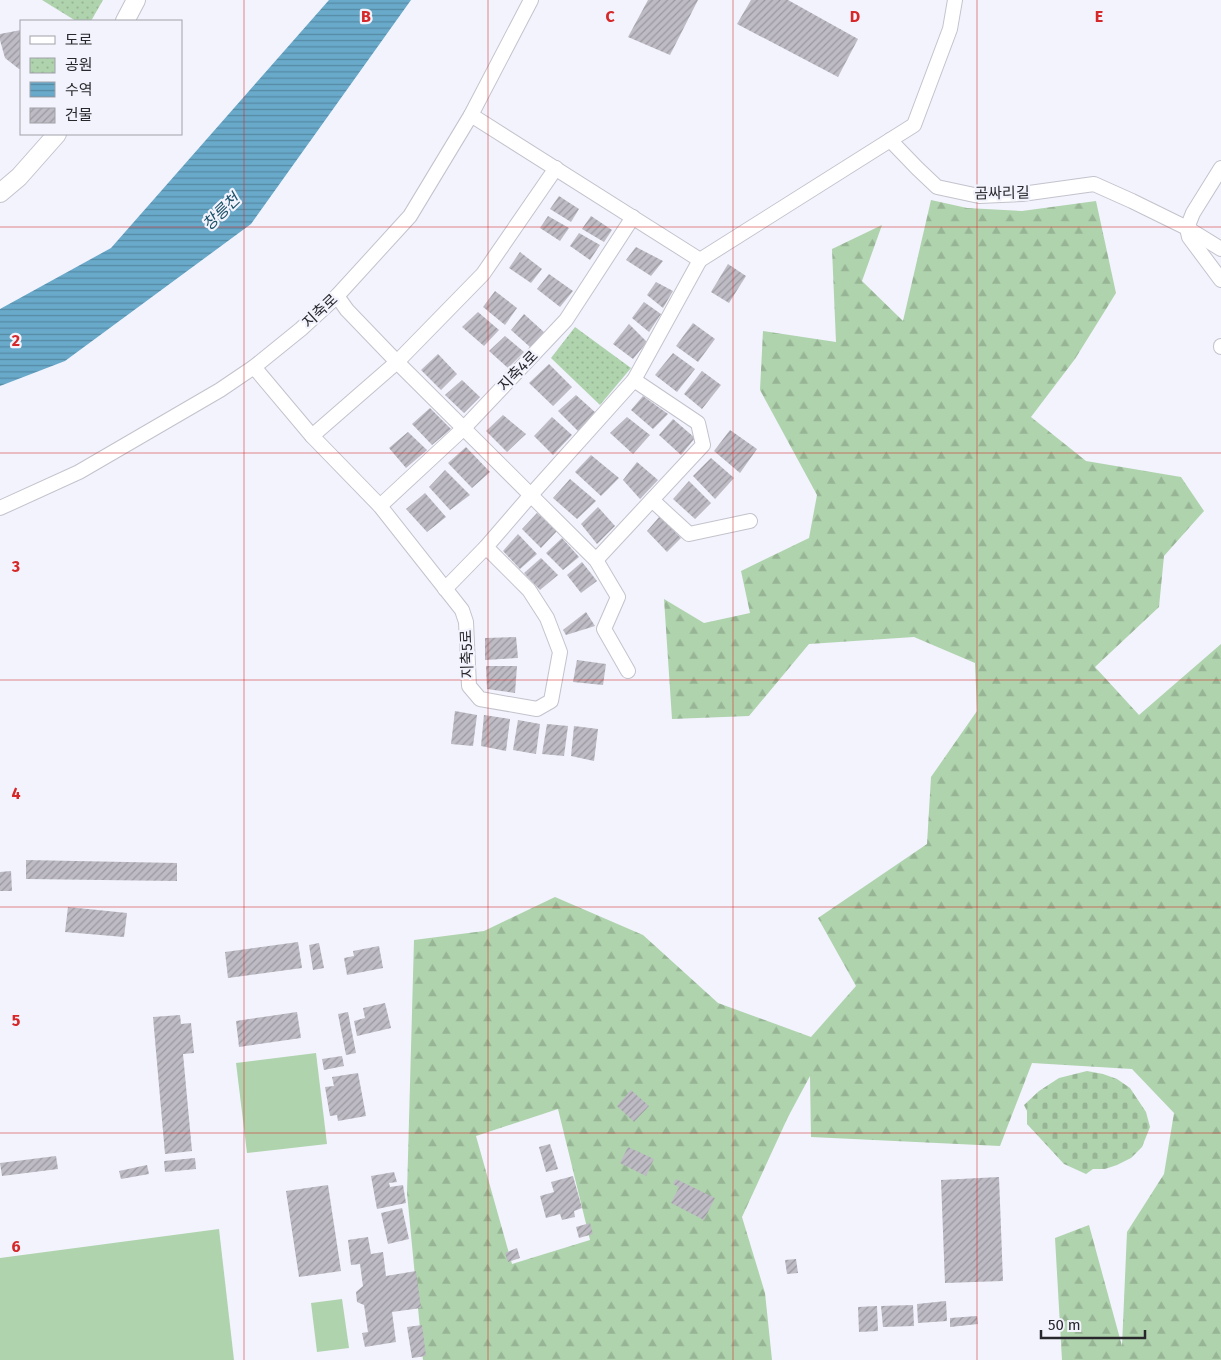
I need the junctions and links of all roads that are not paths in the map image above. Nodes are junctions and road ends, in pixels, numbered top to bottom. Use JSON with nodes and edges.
{"nodes":[{"id":1,"x":136,"y":0,"type":"edge"},
{"id":2,"x":530,"y":0,"type":"edge"},
{"id":3,"x":955,"y":0,"type":"edge"},
{"id":4,"x":126,"y":20,"type":"edge"},
{"id":5,"x":471,"y":115,"type":"junction"},
{"id":6,"x":56,"y":135,"type":"edge"},
{"id":7,"x":890,"y":140,"type":"junction"},
{"id":8,"x":556,"y":168,"type":"junction"},
{"id":9,"x":1219,"y":170,"type":"edge"},
{"id":10,"x":0,"y":193,"type":"edge"},
{"id":11,"x":633,"y":217,"type":"junction"},
{"id":12,"x":1187,"y":228,"type":"junction"},
{"id":13,"x":1221,"y":250,"type":"edge"},
{"id":14,"x":700,"y":260,"type":"junction"},
{"id":15,"x":1221,"y":280,"type":"edge"},
{"id":16,"x":336,"y":296,"type":"junction"},
{"id":17,"x":397,"y":362,"type":"junction"},
{"id":18,"x":254,"y":367,"type":"junction"},
{"id":19,"x":634,"y":380,"type":"junction"},
{"id":20,"x":464,"y":428,"type":"junction"},
{"id":21,"x":312,"y":436,"type":"junction"},
{"id":22,"x":530,"y":496,"type":"junction"},
{"id":23,"x":652,"y":500,"type":"junction"},
{"id":24,"x":380,"y":506,"type":"junction"},
{"id":25,"x":0,"y":508,"type":"edge"},
{"id":26,"x":750,"y":521,"type":"dead end"},
{"id":27,"x":486,"y":547,"type":"junction"},
{"id":28,"x":596,"y":560,"type":"junction"},
{"id":29,"x":445,"y":590,"type":"junction"},
{"id":30,"x":628,"y":671,"type":"dead end"}],
"edges":[{"from":1,"to":4,"type":"main road"},
{"from":2,"to":5,"type":"street","name":"지축로"},
{"from":3,"to":7,"type":"street"},
{"from":5,"to":8,"type":"street"},
{"from":5,"to":16,"type":"street","name":"지축로"},
{"from":6,"to":10,"type":"main road"},
{"from":7,"to":12,"type":"street","name":"곰싸리길"},
{"from":7,"to":14,"type":"street"},
{"from":8,"to":11,"type":"street"},
{"from":8,"to":17,"type":"street"},
{"from":9,"to":12,"type":"street"},
{"from":11,"to":14,"type":"street"},
{"from":11,"to":20,"type":"street","name":"지축4로"},
{"from":12,"to":13,"type":"street","name":"곰싸리길"},
{"from":12,"to":15,"type":"street"},
{"from":14,"to":19,"type":"street"},
{"from":16,"to":17,"type":"street"},
{"from":16,"to":18,"type":"street","name":"지축로"},
{"from":17,"to":20,"type":"street"},
{"from":17,"to":21,"type":"street"},
{"from":18,"to":21,"type":"street","name":"지축5로"},
{"from":18,"to":25,"type":"street","name":"지축로"},
{"from":19,"to":22,"type":"street"},
{"from":19,"to":23,"type":"street"},
{"from":20,"to":22,"type":"street"},
{"from":20,"to":24,"type":"street","name":"지축4로"},
{"from":21,"to":24,"type":"street","name":"지축5로"},
{"from":22,"to":27,"type":"street"},
{"from":22,"to":28,"type":"street"},
{"from":23,"to":26,"type":"street"},
{"from":23,"to":28,"type":"street"},
{"from":24,"to":29,"type":"street","name":"지축5로"},
{"from":27,"to":29,"type":"street"},
{"from":27,"to":29,"type":"street","name":"지축5로"},
{"from":28,"to":30,"type":"street"}]}
